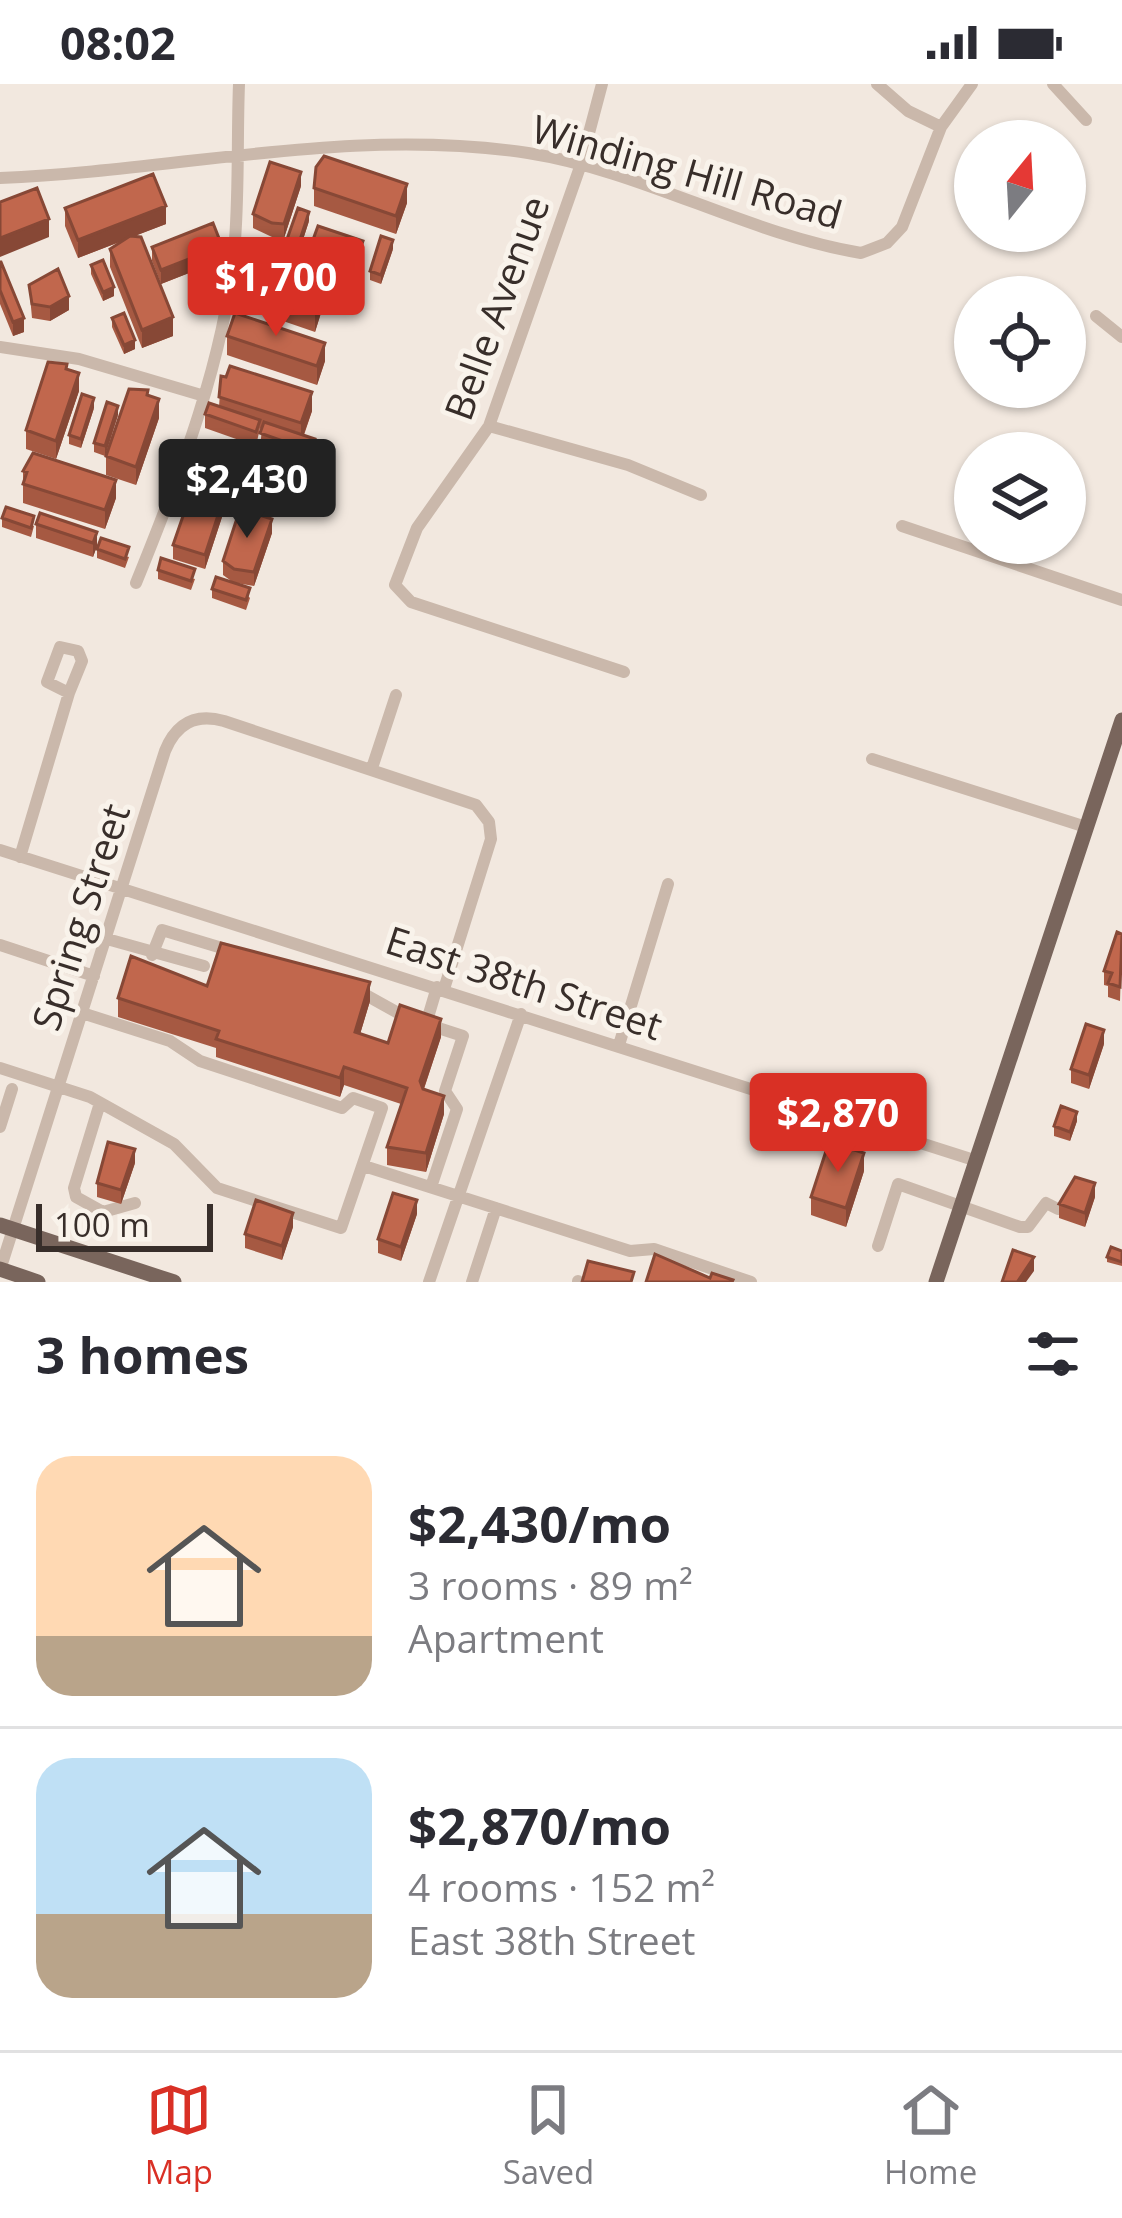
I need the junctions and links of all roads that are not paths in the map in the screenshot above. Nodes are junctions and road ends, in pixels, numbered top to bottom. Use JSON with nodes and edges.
{"nodes":[{"id":1,"x":238,"y":84,"type":"edge"},
{"id":2,"x":602,"y":84,"type":"edge"},
{"id":3,"x":877,"y":84,"type":"edge"},
{"id":4,"x":972,"y":84,"type":"edge"},
{"id":5,"x":1053,"y":84,"type":"edge"},
{"id":6,"x":1086,"y":120,"type":"dead end"},
{"id":7,"x":941,"y":128,"type":"junction"},
{"id":8,"x":236,"y":154,"type":"junction"},
{"id":9,"x":580,"y":166,"type":"junction"},
{"id":10,"x":0,"y":178,"type":"edge"},
{"id":11,"x":1096,"y":316,"type":"dead end"},
{"id":12,"x":1122,"y":337,"type":"edge"},
{"id":13,"x":0,"y":347,"type":"edge"},
{"id":14,"x":201,"y":395,"type":"junction"},
{"id":15,"x":489,"y":427,"type":"junction"},
{"id":16,"x":700,"y":495,"type":"dead end"},
{"id":17,"x":902,"y":526,"type":"dead end"},
{"id":18,"x":136,"y":583,"type":"dead end"},
{"id":19,"x":1122,"y":600,"type":"edge"},
{"id":20,"x":624,"y":672,"type":"dead end"},
{"id":21,"x":69,"y":693,"type":"dead end"},
{"id":22,"x":396,"y":695,"type":"dead end"},
{"id":23,"x":1122,"y":720,"type":"edge"},
{"id":24,"x":872,"y":759,"type":"dead end"},
{"id":25,"x":372,"y":768,"type":"junction"},
{"id":26,"x":1086,"y":827,"type":"junction"},
{"id":27,"x":0,"y":850,"type":"edge"},
{"id":28,"x":20,"y":857,"type":"junction"},
{"id":29,"x":668,"y":884,"type":"dead end"},
{"id":30,"x":121,"y":886,"type":"junction"},
{"id":31,"x":106,"y":939,"type":"junction"},
{"id":32,"x":0,"y":945,"type":"edge"},
{"id":33,"x":152,"y":955,"type":"junction"},
{"id":34,"x":246,"y":955,"type":"edge"},
{"id":35,"x":204,"y":966,"type":"dead end"},
{"id":36,"x":94,"y":976,"type":"junction"},
{"id":37,"x":329,"y":981,"type":"edge"},
{"id":38,"x":441,"y":988,"type":"junction"},
{"id":39,"x":82,"y":1013,"type":"junction"},
{"id":40,"x":521,"y":1014,"type":"junction"},
{"id":41,"x":426,"y":1024,"type":"junction"},
{"id":42,"x":619,"y":1045,"type":"junction"},
{"id":43,"x":0,"y":1067,"type":"edge"},
{"id":44,"x":58,"y":1087,"type":"junction"},
{"id":45,"x":12,"y":1089,"type":"dead end"},
{"id":46,"x":100,"y":1103,"type":"junction"},
{"id":47,"x":0,"y":1126,"type":"edge"},
{"id":48,"x":977,"y":1160,"type":"junction"},
{"id":49,"x":364,"y":1166,"type":"junction"},
{"id":50,"x":431,"y":1187,"type":"junction"},
{"id":51,"x":457,"y":1196,"type":"junction"},
{"id":52,"x":135,"y":1203,"type":"dead end"},
{"id":53,"x":962,"y":1206,"type":"junction"},
{"id":54,"x":496,"y":1208,"type":"junction"},
{"id":55,"x":1058,"y":1209,"type":"edge"},
{"id":56,"x":6,"y":1227,"type":"edge"},
{"id":57,"x":878,"y":1246,"type":"dead end"},
{"id":58,"x":0,"y":1269,"type":"edge"},
{"id":59,"x":38,"y":1282,"type":"edge"},
{"id":60,"x":174,"y":1282,"type":"edge"},
{"id":61,"x":429,"y":1282,"type":"edge"},
{"id":62,"x":472,"y":1282,"type":"edge"},
{"id":63,"x":751,"y":1282,"type":"edge"},
{"id":64,"x":936,"y":1282,"type":"edge"}],
"edges":[{"from":1,"to":8,"type":"street"},
{"from":2,"to":9,"type":"street","name":"Belle Avenue"},
{"from":3,"to":7,"type":"street"},
{"from":4,"to":7,"type":"street","name":"Winding Hill Road"},
{"from":5,"to":6,"type":"street"},
{"from":7,"to":9,"type":"street","name":"Winding Hill Road"},
{"from":8,"to":9,"type":"street","name":"Winding Hill Road"},
{"from":8,"to":10,"type":"street","name":"Winding Hill Road"},
{"from":8,"to":14,"type":"street"},
{"from":9,"to":15,"type":"street","name":"Belle Avenue"},
{"from":11,"to":12,"type":"street"},
{"from":13,"to":14,"type":"street"},
{"from":14,"to":18,"type":"street"},
{"from":15,"to":16,"type":"street"},
{"from":15,"to":20,"type":"street","name":"Belle Avenue"},
{"from":17,"to":19,"type":"street"},
{"from":21,"to":28,"type":"street"},
{"from":22,"to":25,"type":"street"},
{"from":23,"to":26,"type":"main road"},
{"from":24,"to":26,"type":"street"},
{"from":25,"to":30,"type":"street","name":"Spring Street"},
{"from":25,"to":38,"type":"street"},
{"from":26,"to":48,"type":"main road"},
{"from":27,"to":28,"type":"street","name":"East 38th Street"},
{"from":28,"to":30,"type":"street","name":"East 38th Street"},
{"from":29,"to":42,"type":"street"},
{"from":30,"to":31,"type":"street","name":"Spring Street"},
{"from":30,"to":38,"type":"street","name":"East 38th Street"},
{"from":31,"to":33,"type":"street"},
{"from":31,"to":36,"type":"street","name":"Spring Street"},
{"from":32,"to":36,"type":"street"},
{"from":33,"to":34,"type":"street"},
{"from":33,"to":35,"type":"street"},
{"from":36,"to":39,"type":"street","name":"Spring Street"},
{"from":37,"to":41,"type":"street"},
{"from":38,"to":40,"type":"street","name":"East 38th Street"},
{"from":38,"to":41,"type":"street"},
{"from":39,"to":44,"type":"street","name":"Spring Street"},
{"from":39,"to":49,"type":"street"},
{"from":40,"to":42,"type":"street","name":"East 38th Street"},
{"from":40,"to":51,"type":"street"},
{"from":41,"to":50,"type":"street"},
{"from":42,"to":48,"type":"street","name":"East 38th Street"},
{"from":43,"to":44,"type":"street"},
{"from":44,"to":46,"type":"street"},
{"from":44,"to":56,"type":"street","name":"Spring Street"},
{"from":45,"to":47,"type":"street"},
{"from":46,"to":49,"type":"street"},
{"from":46,"to":52,"type":"street"},
{"from":48,"to":53,"type":"main road"},
{"from":49,"to":50,"type":"street"},
{"from":50,"to":51,"type":"street"},
{"from":51,"to":54,"type":"street"},
{"from":51,"to":61,"type":"street"},
{"from":53,"to":55,"type":"street"},
{"from":53,"to":57,"type":"street"},
{"from":53,"to":64,"type":"main road"},
{"from":54,"to":62,"type":"street"},
{"from":54,"to":63,"type":"street"},
{"from":56,"to":58,"type":"street","name":"Spring Street"},
{"from":56,"to":60,"type":"main road"},
{"from":58,"to":59,"type":"main road"}]}
